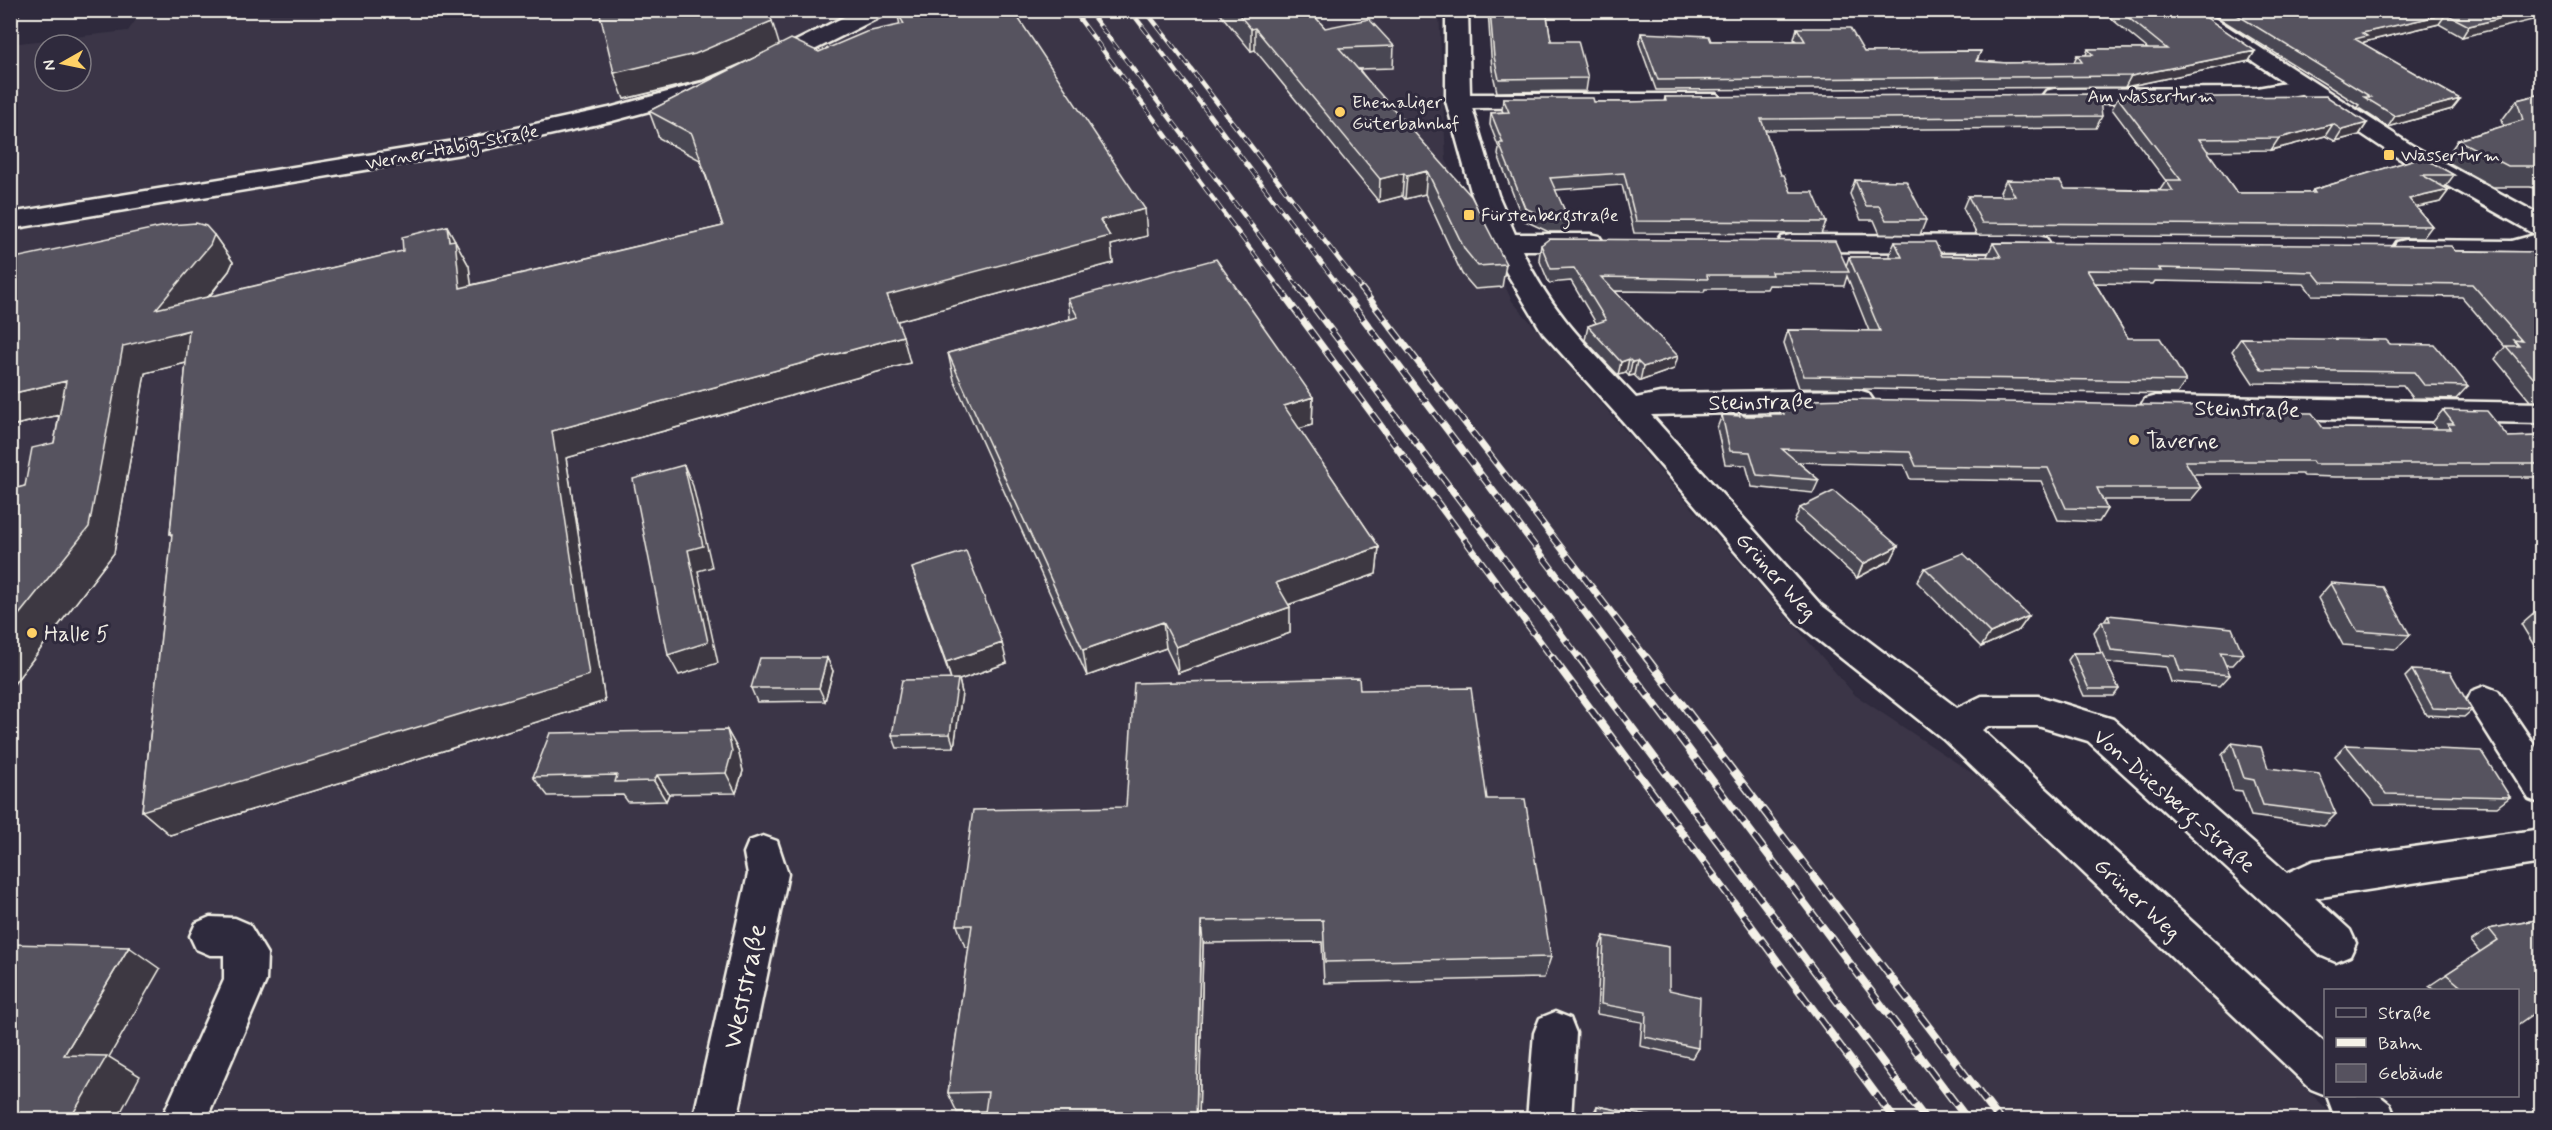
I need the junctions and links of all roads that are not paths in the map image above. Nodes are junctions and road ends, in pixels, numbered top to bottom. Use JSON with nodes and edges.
{"nodes":[{"id":1,"x":876,"y":10,"type":"edge"},
{"id":2,"x":1457,"y":10,"type":"edge"},
{"id":3,"x":2186,"y":10,"type":"edge"},
{"id":4,"x":2303,"y":87,"type":"junction"},
{"id":5,"x":2031,"y":97,"type":"edge"},
{"id":6,"x":1733,"y":99,"type":"edge"},
{"id":7,"x":1458,"y":101,"type":"junction"},
{"id":8,"x":10,"y":221,"type":"edge"},
{"id":9,"x":2541,"y":226,"type":"edge"},
{"id":10,"x":2541,"y":241,"type":"edge"},
{"id":11,"x":1505,"y":242,"type":"junction"},
{"id":12,"x":1613,"y":242,"type":"edge"},
{"id":13,"x":1768,"y":243,"type":"edge"},
{"id":14,"x":2066,"y":245,"type":"edge"},
{"id":15,"x":2384,"y":248,"type":"edge"},
{"id":16,"x":1887,"y":401,"type":"edge"},
{"id":17,"x":2130,"y":406,"type":"edge"},
{"id":18,"x":1630,"y":410,"type":"junction"},
{"id":19,"x":2541,"y":413,"type":"edge"},
{"id":20,"x":2485,"y":701,"type":"dead end"},
{"id":21,"x":1956,"y":728,"type":"junction"},
{"id":22,"x":2541,"y":788,"type":"edge"},
{"id":23,"x":2541,"y":846,"type":"edge"},
{"id":24,"x":763,"y":853,"type":"dead end"},
{"id":25,"x":2285,"y":895,"type":"junction"},
{"id":26,"x":210,"y":936,"type":"dead end"},
{"id":27,"x":2336,"y":943,"type":"dead end"},
{"id":28,"x":1555,"y":1033,"type":"dead end"},
{"id":29,"x":2324,"y":1073,"type":"edge"},
{"id":30,"x":2351,"y":1097,"type":"edge"},
{"id":31,"x":183,"y":1119,"type":"edge"},
{"id":32,"x":715,"y":1119,"type":"edge"},
{"id":33,"x":1549,"y":1119,"type":"edge"},
{"id":34,"x":2374,"y":1119,"type":"edge"}],
"edges":[{"from":1,"to":8,"type":"street","name":"Werner-Habig-Straße"},
{"from":2,"to":7,"type":"street","name":"Grüner Weg"},
{"from":3,"to":4,"type":"street"},
{"from":4,"to":5,"type":"street","name":"Am Wasserturm"},
{"from":4,"to":9,"type":"street"},
{"from":6,"to":7,"type":"street"},
{"from":7,"to":11,"type":"street","name":"Grüner Weg"},
{"from":10,"to":15,"type":"street"},
{"from":11,"to":12,"type":"street"},
{"from":11,"to":18,"type":"street","name":"Grüner Weg"},
{"from":13,"to":14,"type":"street"},
{"from":16,"to":18,"type":"street","name":"Steinstraße"},
{"from":17,"to":19,"type":"street","name":"Steinstraße"},
{"from":18,"to":21,"type":"street","name":"Grüner Weg"},
{"from":20,"to":22,"type":"street"},
{"from":21,"to":25,"type":"street","name":"Von-Düesberg-Straße"},
{"from":21,"to":29,"type":"street","name":"Grüner Weg"},
{"from":23,"to":25,"type":"street"},
{"from":24,"to":32,"type":"street","name":"Weststraße"},
{"from":25,"to":27,"type":"street","name":"Von-Düesberg-Straße"},
{"from":26,"to":31,"type":"street"},
{"from":28,"to":33,"type":"street"},
{"from":30,"to":34,"type":"street"}]}
